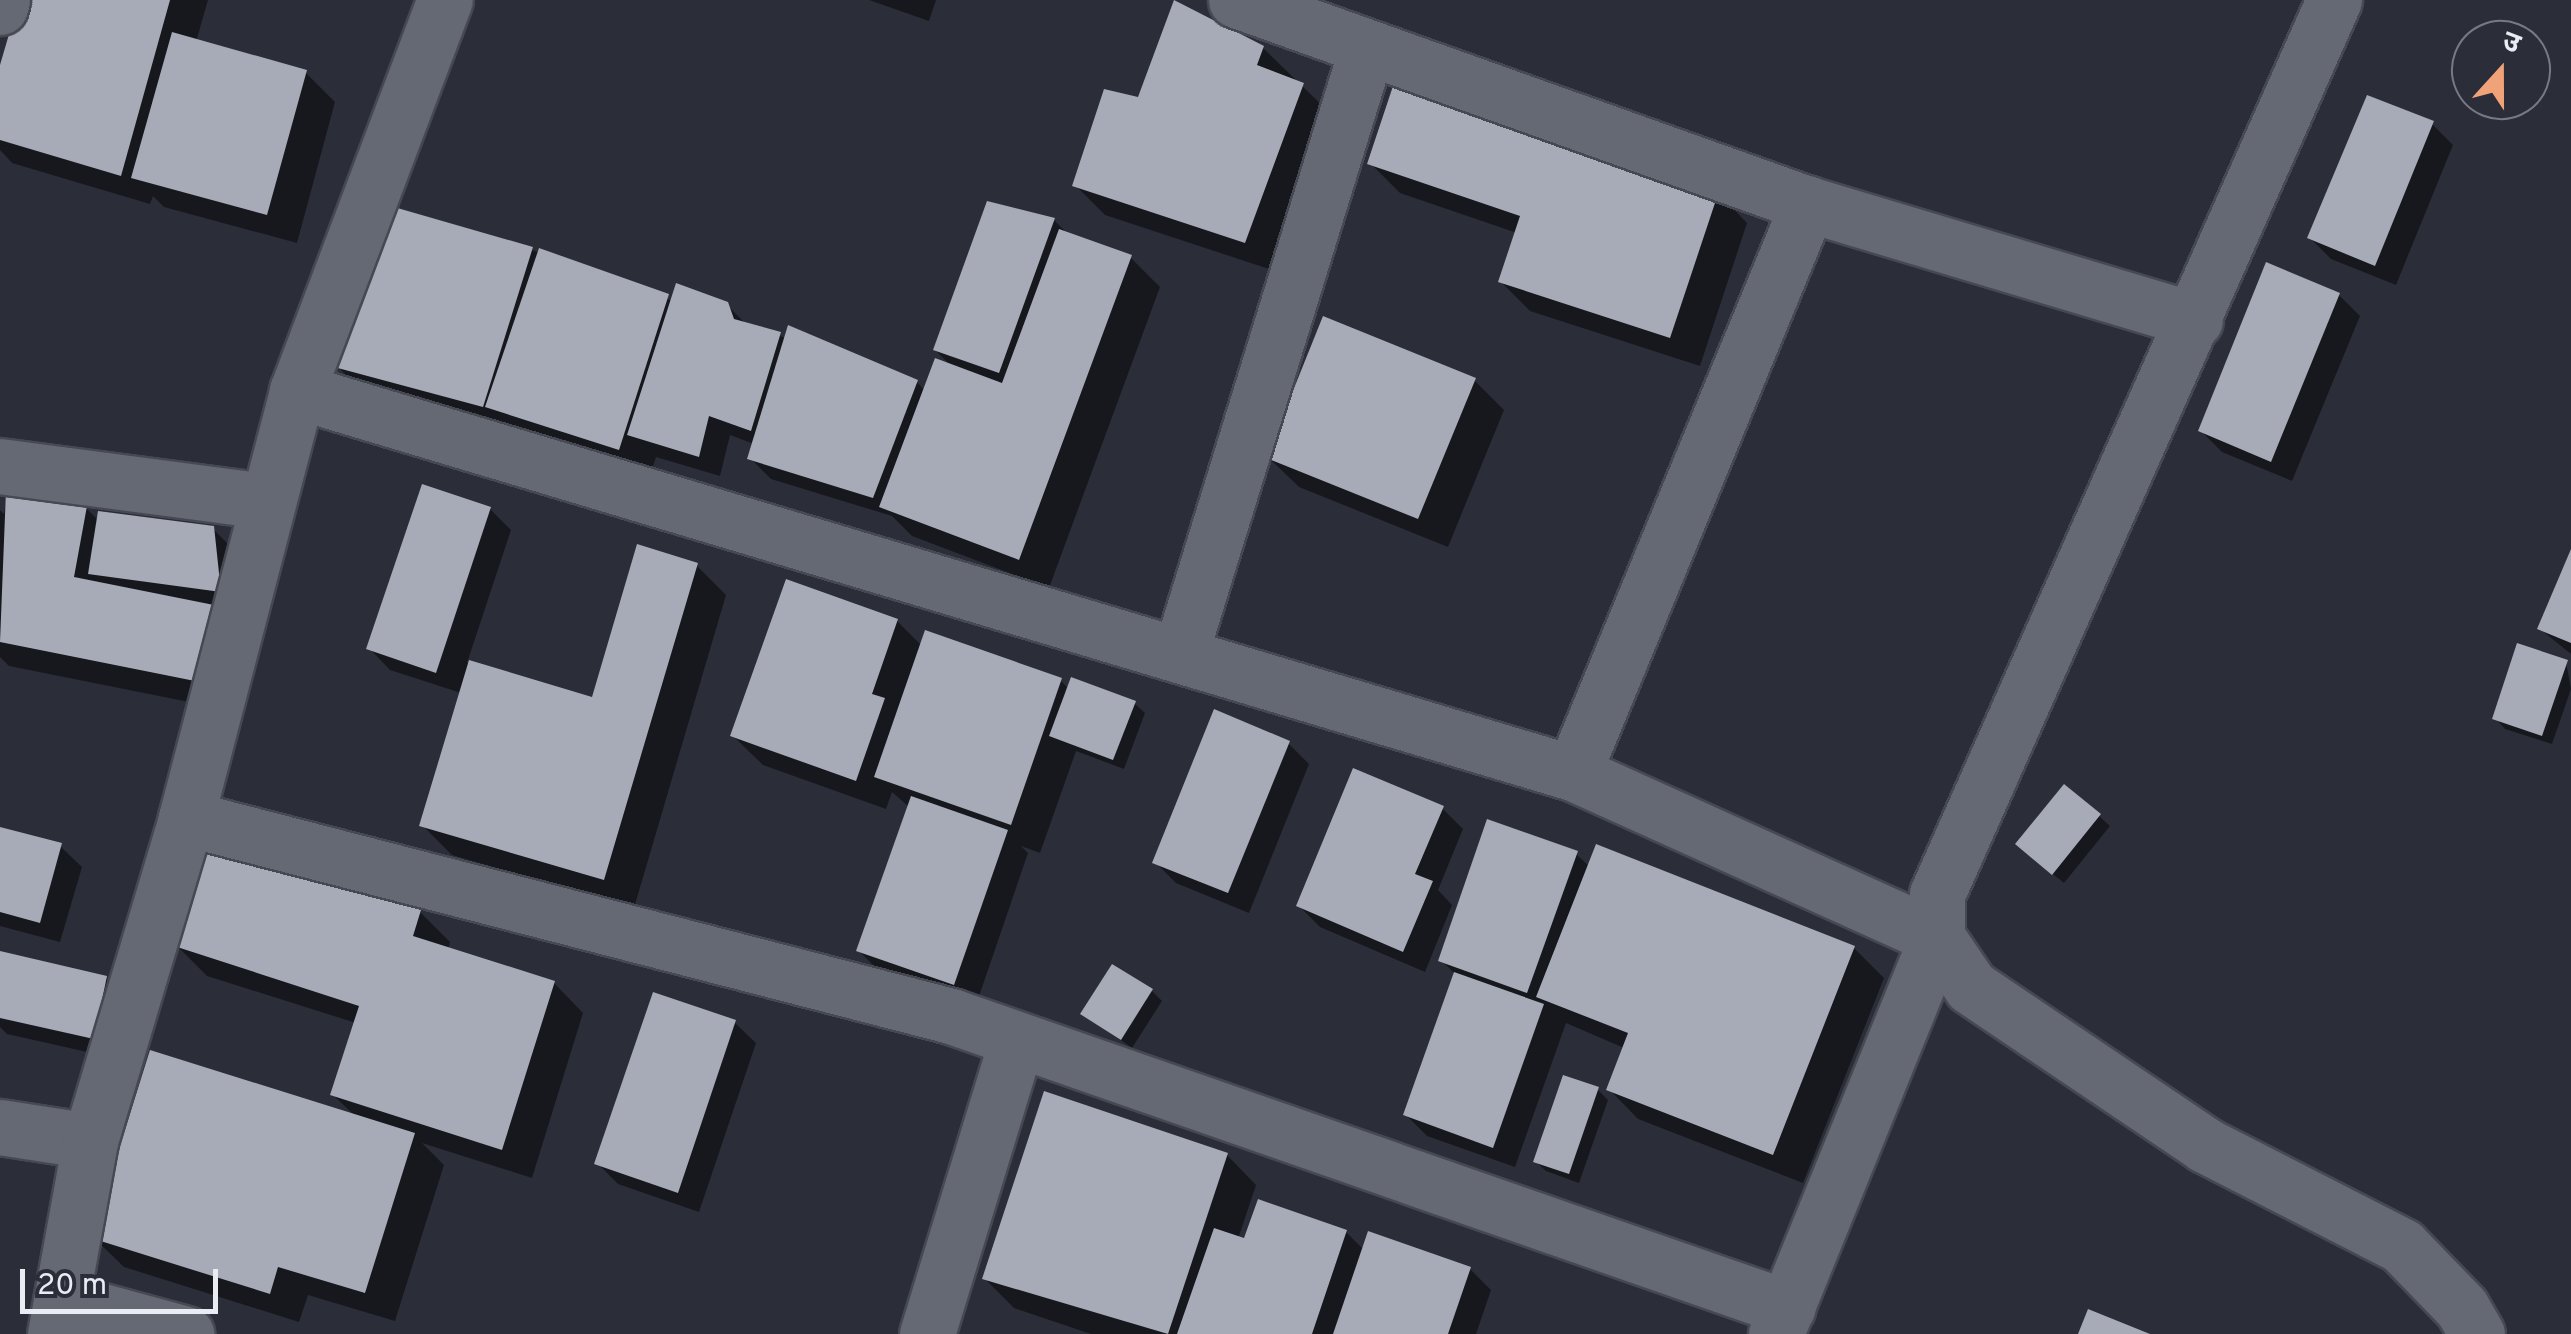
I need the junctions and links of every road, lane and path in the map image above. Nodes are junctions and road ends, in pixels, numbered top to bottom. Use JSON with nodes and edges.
{"nodes":[{"id":1,"x":2,"y":0,"type":"edge"},
{"id":2,"x":445,"y":0,"type":"edge"},
{"id":3,"x":1236,"y":0,"type":"edge"},
{"id":4,"x":2334,"y":0,"type":"edge"},
{"id":5,"x":0,"y":8,"type":"edge"},
{"id":6,"x":1366,"y":51,"type":"junction"},
{"id":7,"x":1808,"y":204,"type":"junction"},
{"id":8,"x":2196,"y":320,"type":"junction"},
{"id":9,"x":296,"y":391,"type":"junction"},
{"id":10,"x":0,"y":466,"type":"edge"},
{"id":11,"x":265,"y":501,"type":"junction"},
{"id":12,"x":1181,"y":651,"type":"junction"},
{"id":13,"x":1572,"y":773,"type":"junction"},
{"id":14,"x":186,"y":818,"type":"junction"},
{"id":15,"x":1938,"y":937,"type":"junction"},
{"id":16,"x":1017,"y":1038,"type":"junction"},
{"id":17,"x":0,"y":1126,"type":"edge"},
{"id":18,"x":90,"y":1141,"type":"junction"},
{"id":19,"x":58,"y":1317,"type":"edge"},
{"id":20,"x":1782,"y":1321,"type":"edge"},
{"id":21,"x":186,"y":1334,"type":"edge"},
{"id":22,"x":927,"y":1334,"type":"edge"},
{"id":23,"x":2476,"y":1334,"type":"edge"}],
"edges":[{"from":1,"to":5,"type":"street"},
{"from":2,"to":9,"type":"street"},
{"from":3,"to":6,"type":"street"},
{"from":4,"to":8,"type":"street"},
{"from":6,"to":7,"type":"street"},
{"from":6,"to":12,"type":"street"},
{"from":7,"to":8,"type":"street"},
{"from":7,"to":13,"type":"street"},
{"from":8,"to":15,"type":"street"},
{"from":9,"to":11,"type":"street"},
{"from":9,"to":12,"type":"street"},
{"from":10,"to":11,"type":"street"},
{"from":11,"to":14,"type":"street"},
{"from":12,"to":13,"type":"street"},
{"from":13,"to":15,"type":"street"},
{"from":14,"to":16,"type":"street"},
{"from":14,"to":18,"type":"street"},
{"from":15,"to":20,"type":"street"},
{"from":15,"to":23,"type":"street"},
{"from":16,"to":20,"type":"street"},
{"from":16,"to":22,"type":"street"},
{"from":17,"to":18,"type":"street"},
{"from":18,"to":19,"type":"street"},
{"from":19,"to":21,"type":"street"}]}
